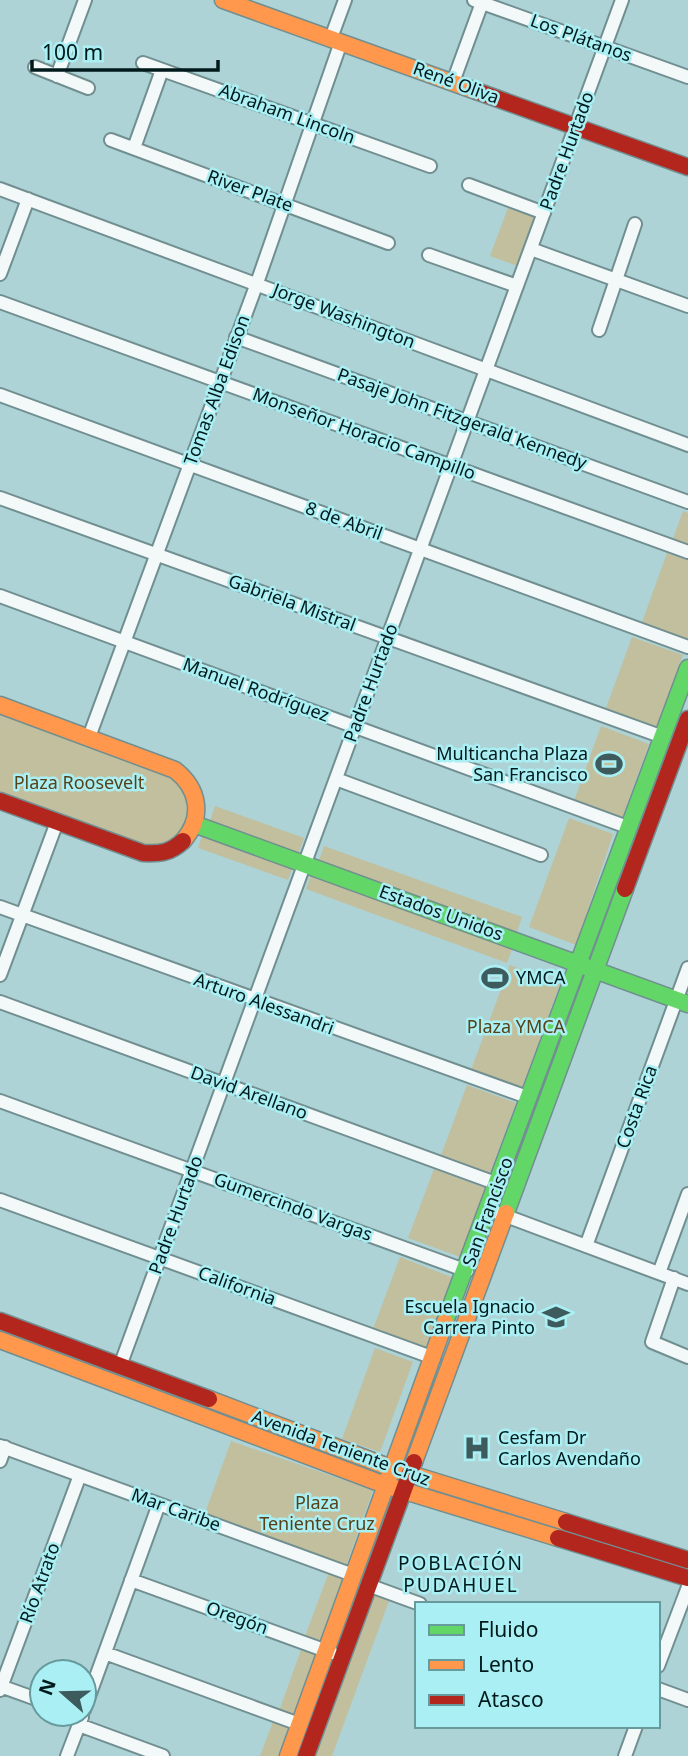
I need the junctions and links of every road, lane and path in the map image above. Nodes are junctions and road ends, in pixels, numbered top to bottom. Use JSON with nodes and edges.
{"nodes":[{"id":1,"x":85,"y":0,"type":"edge"},
{"id":2,"x":223,"y":0,"type":"edge"},
{"id":3,"x":345,"y":0,"type":"edge"},
{"id":4,"x":622,"y":0,"type":"edge"},
{"id":5,"x":480,"y":1,"type":"edge"},
{"id":6,"x":336,"y":40,"type":"junction"},
{"id":7,"x":605,"y":47,"type":"junction"},
{"id":8,"x":143,"y":63,"type":"dead end"},
{"id":9,"x":35,"y":67,"type":"dead end"},
{"id":10,"x":162,"y":70,"type":"junction"},
{"id":11,"x":57,"y":76,"type":"junction"},
{"id":12,"x":688,"y":76,"type":"edge"},
{"id":13,"x":453,"y":82,"type":"junction"},
{"id":14,"x":88,"y":88,"type":"dead end"},
{"id":15,"x":312,"y":123,"type":"junction"},
{"id":16,"x":576,"y":126,"type":"junction"},
{"id":17,"x":111,"y":140,"type":"dead end"},
{"id":18,"x":134,"y":148,"type":"junction"},
{"id":19,"x":430,"y":166,"type":"dead end"},
{"id":20,"x":688,"y":167,"type":"edge"},
{"id":21,"x":469,"y":185,"type":"dead end"},
{"id":22,"x":0,"y":189,"type":"edge"},
{"id":23,"x":28,"y":199,"type":"junction"},
{"id":24,"x":284,"y":204,"type":"junction"},
{"id":25,"x":544,"y":212,"type":"junction"},
{"id":26,"x":635,"y":224,"type":"dead end"},
{"id":27,"x":388,"y":243,"type":"dead end"},
{"id":28,"x":531,"y":249,"type":"junction"},
{"id":29,"x":429,"y":255,"type":"dead end"},
{"id":30,"x":0,"y":274,"type":"edge"},
{"id":31,"x":616,"y":280,"type":"junction"},
{"id":32,"x":257,"y":283,"type":"junction"},
{"id":33,"x":517,"y":286,"type":"junction"},
{"id":34,"x":0,"y":302,"type":"edge"},
{"id":35,"x":688,"y":306,"type":"edge"},
{"id":36,"x":599,"y":330,"type":"dead end"},
{"id":37,"x":236,"y":337,"type":"junction"},
{"id":38,"x":487,"y":369,"type":"junction"},
{"id":39,"x":220,"y":382,"type":"junction"},
{"id":40,"x":0,"y":395,"type":"edge"},
{"id":41,"x":468,"y":421,"type":"junction"},
{"id":42,"x":688,"y":445,"type":"edge"},
{"id":43,"x":189,"y":464,"type":"junction"},
{"id":44,"x":451,"y":466,"type":"junction"},
{"id":45,"x":0,"y":498,"type":"edge"},
{"id":46,"x":688,"y":502,"type":"edge"},
{"id":47,"x":421,"y":549,"type":"junction"},
{"id":48,"x":688,"y":552,"type":"edge"},
{"id":49,"x":156,"y":554,"type":"junction"},
{"id":50,"x":0,"y":596,"type":"edge"},
{"id":51,"x":388,"y":638,"type":"junction"},
{"id":52,"x":124,"y":642,"type":"junction"},
{"id":53,"x":688,"y":647,"type":"edge"},
{"id":54,"x":688,"y":668,"type":"edge"},
{"id":55,"x":0,"y":705,"type":"edge"},
{"id":56,"x":670,"y":717,"type":"junction"},
{"id":57,"x":687,"y":722,"type":"edge"},
{"id":58,"x":355,"y":727,"type":"junction"},
{"id":59,"x":89,"y":737,"type":"junction"},
{"id":60,"x":663,"y":737,"type":"junction"},
{"id":61,"x":336,"y":779,"type":"junction"},
{"id":62,"x":0,"y":801,"type":"edge"},
{"id":63,"x":57,"y":822,"type":"junction"},
{"id":64,"x":194,"y":824,"type":"junction"},
{"id":65,"x":630,"y":828,"type":"junction"},
{"id":66,"x":541,"y":855,"type":"dead end"},
{"id":67,"x":305,"y":864,"type":"junction"},
{"id":68,"x":0,"y":907,"type":"edge"},
{"id":69,"x":22,"y":915,"type":"junction"},
{"id":70,"x":580,"y":964,"type":"junction"},
{"id":71,"x":688,"y":968,"type":"edge"},
{"id":72,"x":596,"y":970,"type":"junction"},
{"id":73,"x":0,"y":975,"type":"edge"},
{"id":74,"x":255,"y":1001,"type":"junction"},
{"id":75,"x":0,"y":1002,"type":"edge"},
{"id":76,"x":682,"y":1002,"type":"edge"},
{"id":77,"x":224,"y":1084,"type":"junction"},
{"id":78,"x":530,"y":1098,"type":"junction"},
{"id":79,"x":0,"y":1101,"type":"edge"},
{"id":80,"x":192,"y":1171,"type":"junction"},
{"id":81,"x":498,"y":1184,"type":"junction"},
{"id":82,"x":688,"y":1194,"type":"edge"},
{"id":83,"x":0,"y":1199,"type":"edge"},
{"id":84,"x":489,"y":1210,"type":"junction"},
{"id":85,"x":505,"y":1216,"type":"junction"},
{"id":86,"x":586,"y":1246,"type":"junction"},
{"id":87,"x":160,"y":1257,"type":"junction"},
{"id":88,"x":467,"y":1271,"type":"junction"},
{"id":89,"x":659,"y":1273,"type":"junction"},
{"id":90,"x":674,"y":1279,"type":"junction"},
{"id":91,"x":688,"y":1283,"type":"edge"},
{"id":92,"x":0,"y":1321,"type":"edge"},
{"id":93,"x":0,"y":1340,"type":"edge"},
{"id":94,"x":688,"y":1357,"type":"edge"},
{"id":95,"x":433,"y":1358,"type":"junction"},
{"id":96,"x":120,"y":1366,"type":"junction"},
{"id":97,"x":3,"y":1446,"type":"edge"},
{"id":98,"x":0,"y":1461,"type":"edge"},
{"id":99,"x":391,"y":1468,"type":"junction"},
{"id":100,"x":409,"y":1474,"type":"junction"},
{"id":101,"x":80,"y":1475,"type":"junction"},
{"id":102,"x":385,"y":1485,"type":"junction"},
{"id":103,"x":403,"y":1491,"type":"junction"},
{"id":104,"x":159,"y":1504,"type":"junction"},
{"id":105,"x":688,"y":1560,"type":"edge"},
{"id":106,"x":353,"y":1575,"type":"junction"},
{"id":107,"x":688,"y":1578,"type":"edge"},
{"id":108,"x":131,"y":1580,"type":"junction"},
{"id":109,"x":368,"y":1585,"type":"junction"},
{"id":110,"x":688,"y":1587,"type":"edge"},
{"id":111,"x":415,"y":1602,"type":"edge"},
{"id":112,"x":326,"y":1651,"type":"junction"},
{"id":113,"x":105,"y":1653,"type":"junction"},
{"id":114,"x":342,"y":1657,"type":"junction"},
{"id":115,"x":660,"y":1661,"type":"edge"},
{"id":116,"x":98,"y":1671,"type":"edge"},
{"id":117,"x":0,"y":1688,"type":"edge"},
{"id":118,"x":660,"y":1690,"type":"edge"},
{"id":119,"x":28,"y":1697,"type":"edge"},
{"id":120,"x":688,"y":1700,"type":"edge"},
{"id":121,"x":98,"y":1724,"type":"edge"},
{"id":122,"x":299,"y":1724,"type":"junction"},
{"id":123,"x":77,"y":1728,"type":"edge"},
{"id":124,"x":635,"y":1728,"type":"edge"},
{"id":125,"x":67,"y":1756,"type":"edge"},
{"id":126,"x":163,"y":1756,"type":"edge"},
{"id":127,"x":288,"y":1756,"type":"edge"},
{"id":128,"x":306,"y":1756,"type":"edge"},
{"id":129,"x":625,"y":1756,"type":"edge"}],
"edges":[{"from":1,"to":11,"type":"street"},
{"from":2,"to":6,"type":"main road","name":"René Oliva"},
{"from":3,"to":6,"type":"street","name":"Tomas Alba Edison"},
{"from":4,"to":7,"type":"street","name":"Padre Hurtado"},
{"from":5,"to":7,"type":"street","name":"Los Plátanos"},
{"from":5,"to":13,"type":"street"},
{"from":6,"to":13,"type":"main road","name":"René Oliva"},
{"from":6,"to":15,"type":"street","name":"Tomas Alba Edison"},
{"from":7,"to":12,"type":"street","name":"Los Plátanos"},
{"from":7,"to":16,"type":"street","name":"Padre Hurtado"},
{"from":8,"to":10,"type":"street","name":"Abraham Lincoln"},
{"from":9,"to":11,"type":"street"},
{"from":10,"to":15,"type":"street","name":"Abraham Lincoln"},
{"from":10,"to":18,"type":"street"},
{"from":11,"to":14,"type":"street"},
{"from":13,"to":16,"type":"main road","name":"René Oliva"},
{"from":15,"to":19,"type":"street","name":"Abraham Lincoln"},
{"from":15,"to":24,"type":"street","name":"Tomas Alba Edison"},
{"from":16,"to":20,"type":"main road","name":"René Oliva"},
{"from":16,"to":25,"type":"street","name":"Padre Hurtado"},
{"from":17,"to":18,"type":"street","name":"River Plate"},
{"from":18,"to":24,"type":"street","name":"River Plate"},
{"from":21,"to":25,"type":"street"},
{"from":22,"to":23,"type":"street","name":"Jorge Washington"},
{"from":23,"to":30,"type":"street"},
{"from":23,"to":32,"type":"street","name":"Jorge Washington"},
{"from":24,"to":27,"type":"street","name":"River Plate"},
{"from":24,"to":32,"type":"street","name":"Tomas Alba Edison"},
{"from":25,"to":28,"type":"street","name":"Padre Hurtado"},
{"from":26,"to":31,"type":"street"},
{"from":28,"to":31,"type":"street"},
{"from":28,"to":33,"type":"street","name":"Padre Hurtado"},
{"from":29,"to":33,"type":"street"},
{"from":31,"to":35,"type":"street"},
{"from":31,"to":36,"type":"street"},
{"from":32,"to":37,"type":"street","name":"Tomas Alba Edison"},
{"from":32,"to":38,"type":"street","name":"Jorge Washington"},
{"from":33,"to":38,"type":"street","name":"Padre Hurtado"},
{"from":34,"to":39,"type":"street","name":"Monseñor Horacio Campillo"},
{"from":37,"to":39,"type":"street","name":"Tomas Alba Edison"},
{"from":37,"to":41,"type":"street","name":"Pasaje John Fitzgerald Kennedy"},
{"from":38,"to":41,"type":"street","name":"Padre Hurtado"},
{"from":38,"to":42,"type":"street","name":"Jorge Washington"},
{"from":39,"to":43,"type":"street","name":"Tomas Alba Edison"},
{"from":39,"to":44,"type":"street","name":"Monseñor Horacio Campillo"},
{"from":40,"to":43,"type":"street","name":"8 de Abril"},
{"from":41,"to":44,"type":"street","name":"Padre Hurtado"},
{"from":41,"to":46,"type":"street","name":"Pasaje John Fitzgerald Kennedy"},
{"from":43,"to":47,"type":"street","name":"8 de Abril"},
{"from":43,"to":49,"type":"street","name":"Tomas Alba Edison"},
{"from":44,"to":47,"type":"street","name":"Padre Hurtado"},
{"from":44,"to":48,"type":"street","name":"Monseñor Horacio Campillo"},
{"from":45,"to":49,"type":"street","name":"Gabriela Mistral"},
{"from":47,"to":51,"type":"street","name":"Padre Hurtado"},
{"from":47,"to":53,"type":"street","name":"8 de Abril"},
{"from":49,"to":51,"type":"street","name":"Gabriela Mistral"},
{"from":49,"to":52,"type":"street","name":"Tomas Alba Edison"},
{"from":50,"to":52,"type":"street","name":"Manuel Rodríguez"},
{"from":51,"to":58,"type":"street","name":"Padre Hurtado"},
{"from":51,"to":60,"type":"street","name":"Gabriela Mistral"},
{"from":52,"to":58,"type":"street","name":"Manuel Rodríguez"},
{"from":52,"to":59,"type":"street","name":"Tomas Alba Edison"},
{"from":54,"to":56,"type":"main road","name":"San Francisco"},
{"from":55,"to":59,"type":"main road"},
{"from":56,"to":57,"type":"street"},
{"from":56,"to":60,"type":"main road","name":"San Francisco"},
{"from":57,"to":72,"type":"main road","name":"San Francisco"},
{"from":58,"to":61,"type":"street","name":"Padre Hurtado"},
{"from":58,"to":65,"type":"street","name":"Manuel Rodríguez"},
{"from":59,"to":64,"type":"main road"},
{"from":60,"to":65,"type":"main road","name":"San Francisco"},
{"from":61,"to":66,"type":"street"},
{"from":61,"to":67,"type":"street","name":"Padre Hurtado"},
{"from":62,"to":63,"type":"main road"},
{"from":63,"to":64,"type":"main road"},
{"from":63,"to":69,"type":"street"},
{"from":64,"to":67,"type":"main road","name":"Estados Unidos"},
{"from":65,"to":70,"type":"main road","name":"San Francisco"},
{"from":67,"to":70,"type":"main road","name":"Estados Unidos"},
{"from":67,"to":74,"type":"street","name":"Padre Hurtado"},
{"from":68,"to":69,"type":"street","name":"Arturo Alessandri"},
{"from":69,"to":73,"type":"street"},
{"from":69,"to":74,"type":"street","name":"Arturo Alessandri"},
{"from":70,"to":72,"type":"main road","name":"Estados Unidos"},
{"from":70,"to":78,"type":"main road","name":"San Francisco"},
{"from":71,"to":76,"type":"street","name":"Costa Rica"},
{"from":72,"to":76,"type":"main road","name":"Estados Unidos"},
{"from":72,"to":85,"type":"main road","name":"San Francisco"},
{"from":74,"to":77,"type":"street","name":"Padre Hurtado"},
{"from":74,"to":78,"type":"street","name":"Arturo Alessandri"},
{"from":75,"to":77,"type":"street","name":"David Arellano"},
{"from":76,"to":86,"type":"street","name":"Costa Rica"},
{"from":77,"to":80,"type":"street","name":"Padre Hurtado"},
{"from":77,"to":81,"type":"street","name":"David Arellano"},
{"from":78,"to":81,"type":"main road","name":"San Francisco"},
{"from":79,"to":80,"type":"street","name":"Gumercindo Vargas"},
{"from":80,"to":87,"type":"street","name":"Padre Hurtado"},
{"from":80,"to":88,"type":"street","name":"Gumercindo Vargas"},
{"from":81,"to":84,"type":"main road","name":"San Francisco"},
{"from":82,"to":89,"type":"street"},
{"from":83,"to":87,"type":"street","name":"California"},
{"from":84,"to":85,"type":"street"},
{"from":84,"to":88,"type":"main road","name":"San Francisco"},
{"from":85,"to":86,"type":"street"},
{"from":85,"to":100,"type":"main road","name":"San Francisco"},
{"from":86,"to":89,"type":"street"},
{"from":87,"to":95,"type":"street","name":"California"},
{"from":87,"to":96,"type":"street","name":"Padre Hurtado"},
{"from":88,"to":95,"type":"main road","name":"San Francisco"},
{"from":89,"to":90,"type":"street"},
{"from":90,"to":91,"type":"street"},
{"from":90,"to":94,"type":"street"},
{"from":92,"to":96,"type":"main road","name":"Avenida Teniente Cruz"},
{"from":93,"to":102,"type":"main road","name":"Avenida Teniente Cruz"},
{"from":95,"to":99,"type":"main road","name":"San Francisco"},
{"from":96,"to":99,"type":"main road","name":"Avenida Teniente Cruz"},
{"from":97,"to":98,"type":"street"},
{"from":97,"to":101,"type":"street","name":"Mar Caribe"},
{"from":99,"to":100,"type":"main road","name":"Avenida Teniente Cruz"},
{"from":99,"to":102,"type":"main road","name":"San Francisco"},
{"from":100,"to":103,"type":"main road","name":"San Francisco"},
{"from":100,"to":105,"type":"main road","name":"Avenida Teniente Cruz"},
{"from":101,"to":104,"type":"street","name":"Mar Caribe"},
{"from":101,"to":117,"type":"street","name":"Río Atrato"},
{"from":102,"to":103,"type":"main road","name":"Avenida Teniente Cruz"},
{"from":102,"to":106,"type":"main road","name":"San Francisco"},
{"from":103,"to":107,"type":"main road","name":"Avenida Teniente Cruz"},
{"from":103,"to":109,"type":"main road","name":"San Francisco"},
{"from":104,"to":106,"type":"street","name":"Mar Caribe"},
{"from":104,"to":108,"type":"street"},
{"from":106,"to":112,"type":"main road","name":"San Francisco"},
{"from":108,"to":112,"type":"street","name":"Oregón"},
{"from":108,"to":113,"type":"street"},
{"from":109,"to":111,"type":"street"},
{"from":109,"to":114,"type":"main road","name":"San Francisco"},
{"from":110,"to":115,"type":"street"},
{"from":112,"to":114,"type":"street","name":"Oregón"},
{"from":112,"to":122,"type":"main road","name":"San Francisco"},
{"from":113,"to":116,"type":"street"},
{"from":113,"to":122,"type":"street"},
{"from":114,"to":128,"type":"main road","name":"San Francisco"},
{"from":117,"to":119,"type":"street"},
{"from":118,"to":120,"type":"street"},
{"from":121,"to":126,"type":"street"},
{"from":122,"to":127,"type":"main road","name":"San Francisco"},
{"from":123,"to":125,"type":"street"},
{"from":124,"to":129,"type":"street"}]}
